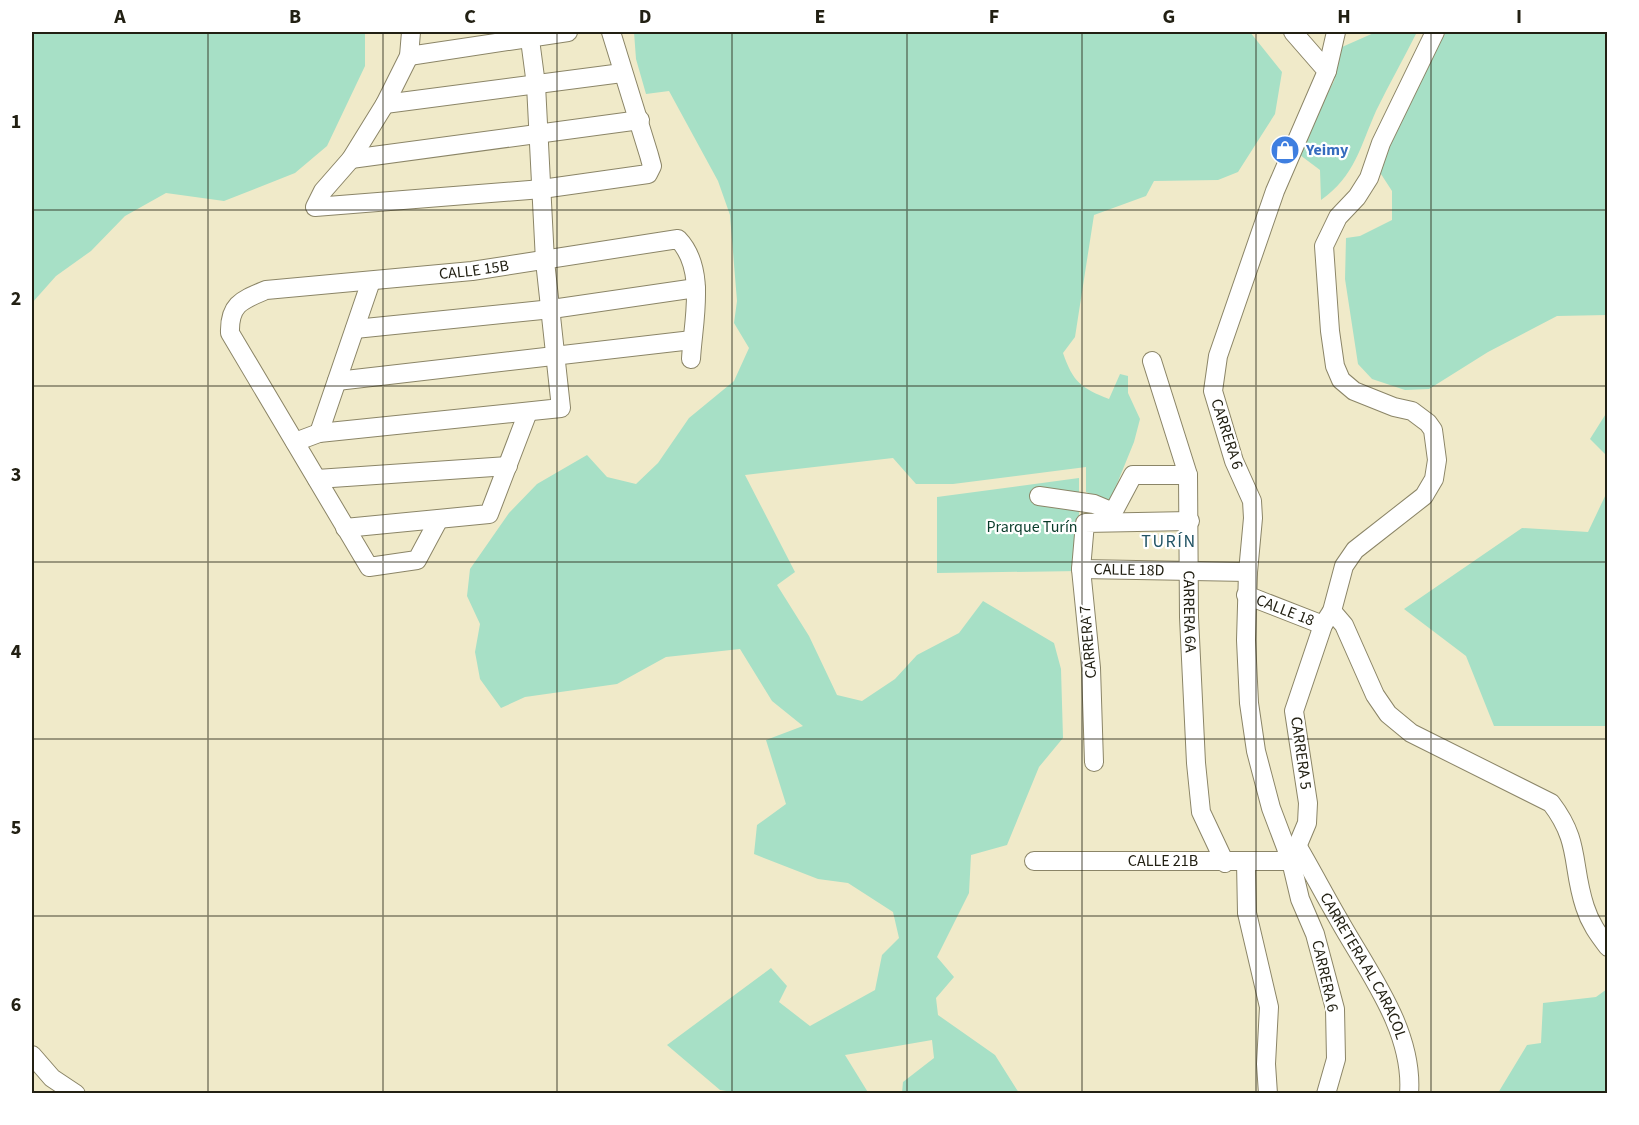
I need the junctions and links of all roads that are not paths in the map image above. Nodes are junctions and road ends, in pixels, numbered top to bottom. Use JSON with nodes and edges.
{"nodes":[{"id":1,"x":411,"y":32,"type":"edge"},
{"id":2,"x":568,"y":32,"type":"edge"},
{"id":3,"x":611,"y":32,"type":"edge"},
{"id":4,"x":1293,"y":32,"type":"edge"},
{"id":5,"x":1336,"y":32,"type":"edge"},
{"id":6,"x":1435,"y":32,"type":"edge"},
{"id":7,"x":529,"y":34,"type":"edge"},
{"id":8,"x":409,"y":56,"type":"junction"},
{"id":9,"x":1327,"y":71,"type":"junction"},
{"id":10,"x":622,"y":73,"type":"junction"},
{"id":11,"x":536,"y":85,"type":"junction"},
{"id":12,"x":385,"y":104,"type":"junction"},
{"id":13,"x":640,"y":120,"type":"junction"},
{"id":14,"x":538,"y":133,"type":"junction"},
{"id":15,"x":351,"y":159,"type":"junction"},
{"id":16,"x":542,"y":189,"type":"junction"},
{"id":17,"x":545,"y":261,"type":"junction"},
{"id":18,"x":371,"y":281,"type":"junction"},
{"id":19,"x":696,"y":288,"type":"junction"},
{"id":20,"x":552,"y":309,"type":"junction"},
{"id":21,"x":355,"y":329,"type":"junction"},
{"id":22,"x":557,"y":356,"type":"junction"},
{"id":23,"x":1152,"y":362,"type":"dead end"},
{"id":24,"x":337,"y":381,"type":"junction"},
{"id":25,"x":528,"y":412,"type":"junction"},
{"id":26,"x":319,"y":433,"type":"junction"},
{"id":27,"x":295,"y":442,"type":"junction"},
{"id":28,"x":508,"y":466,"type":"junction"},
{"id":29,"x":1188,"y":475,"type":"junction"},
{"id":30,"x":317,"y":479,"type":"junction"},
{"id":31,"x":1039,"y":496,"type":"dead end"},
{"id":32,"x":1110,"y":517,"type":"junction"},
{"id":33,"x":439,"y":519,"type":"junction"},
{"id":34,"x":1190,"y":521,"type":"junction"},
{"id":35,"x":345,"y":528,"type":"junction"},
{"id":36,"x":1081,"y":569,"type":"junction"},
{"id":37,"x":1188,"y":571,"type":"junction"},
{"id":38,"x":1248,"y":572,"type":"junction"},
{"id":39,"x":1246,"y":595,"type":"junction"},
{"id":40,"x":1328,"y":618,"type":"junction"},
{"id":41,"x":1094,"y":762,"type":"dead end"},
{"id":42,"x":1294,"y":854,"type":"junction"},
{"id":43,"x":1034,"y":861,"type":"dead end"},
{"id":44,"x":1246,"y":862,"type":"junction"},
{"id":45,"x":1225,"y":863,"type":"junction"},
{"id":46,"x":1608,"y":947,"type":"edge"},
{"id":47,"x":32,"y":1055,"type":"edge"},
{"id":48,"x":76,"y":1094,"type":"edge"},
{"id":49,"x":1268,"y":1094,"type":"edge"},
{"id":50,"x":1326,"y":1094,"type":"edge"},
{"id":51,"x":1409,"y":1094,"type":"edge"}],
"edges":[{"from":1,"to":8,"type":"street"},
{"from":2,"to":7,"type":"street"},
{"from":3,"to":10,"type":"street"},
{"from":4,"to":9,"type":"street"},
{"from":5,"to":9,"type":"street","name":"CARRERA 6"},
{"from":6,"to":40,"type":"street","name":"CARRERA 5"},
{"from":7,"to":8,"type":"street"},
{"from":7,"to":11,"type":"street"},
{"from":8,"to":12,"type":"street"},
{"from":9,"to":38,"type":"street","name":"CARRERA 6"},
{"from":10,"to":11,"type":"street"},
{"from":10,"to":13,"type":"street"},
{"from":11,"to":12,"type":"street"},
{"from":11,"to":14,"type":"street"},
{"from":12,"to":15,"type":"street"},
{"from":13,"to":14,"type":"street"},
{"from":13,"to":16,"type":"street"},
{"from":14,"to":15,"type":"street"},
{"from":14,"to":16,"type":"street"},
{"from":15,"to":16,"type":"street"},
{"from":16,"to":17,"type":"street"},
{"from":17,"to":18,"type":"street","name":"CALLE 15B"},
{"from":17,"to":19,"type":"street","name":"CALLE 15B"},
{"from":17,"to":20,"type":"street"},
{"from":18,"to":21,"type":"street"},
{"from":18,"to":27,"type":"street","name":"CALLE 15B"},
{"from":19,"to":20,"type":"street"},
{"from":19,"to":22,"type":"street"},
{"from":20,"to":21,"type":"street"},
{"from":20,"to":22,"type":"street"},
{"from":21,"to":24,"type":"street"},
{"from":22,"to":24,"type":"street"},
{"from":22,"to":25,"type":"street"},
{"from":23,"to":29,"type":"street","name":"CARRERA 6A"},
{"from":24,"to":26,"type":"street"},
{"from":25,"to":26,"type":"street"},
{"from":25,"to":28,"type":"street"},
{"from":26,"to":27,"type":"street"},
{"from":27,"to":30,"type":"street"},
{"from":28,"to":30,"type":"street"},
{"from":28,"to":33,"type":"street"},
{"from":29,"to":32,"type":"street"},
{"from":29,"to":34,"type":"street","name":"CARRERA 6A"},
{"from":30,"to":35,"type":"street"},
{"from":31,"to":32,"type":"street"},
{"from":32,"to":34,"type":"street"},
{"from":32,"to":36,"type":"street","name":"CARRERA 7"},
{"from":33,"to":35,"type":"street"},
{"from":33,"to":35,"type":"street"},
{"from":34,"to":37,"type":"street","name":"CARRERA 6A"},
{"from":36,"to":37,"type":"street","name":"CALLE 18D"},
{"from":36,"to":41,"type":"street","name":"CARRERA 7"},
{"from":37,"to":38,"type":"street","name":"CALLE 18D"},
{"from":37,"to":45,"type":"street","name":"CARRERA 6A"},
{"from":38,"to":39,"type":"street","name":"CARRERA 6"},
{"from":39,"to":40,"type":"street","name":"CALLE 18"},
{"from":39,"to":42,"type":"street","name":"CARRERA 6"},
{"from":40,"to":42,"type":"street","name":"CARRERA 5"},
{"from":40,"to":46,"type":"street"},
{"from":42,"to":44,"type":"street","name":"CALLE 21B"},
{"from":42,"to":50,"type":"street","name":"CARRERA 6"},
{"from":42,"to":51,"type":"street","name":"CARRETERA AL CARACOL"},
{"from":43,"to":45,"type":"street","name":"CALLE 21B"},
{"from":44,"to":45,"type":"street","name":"CALLE 21B"},
{"from":44,"to":49,"type":"street"},
{"from":47,"to":48,"type":"street"}]}
